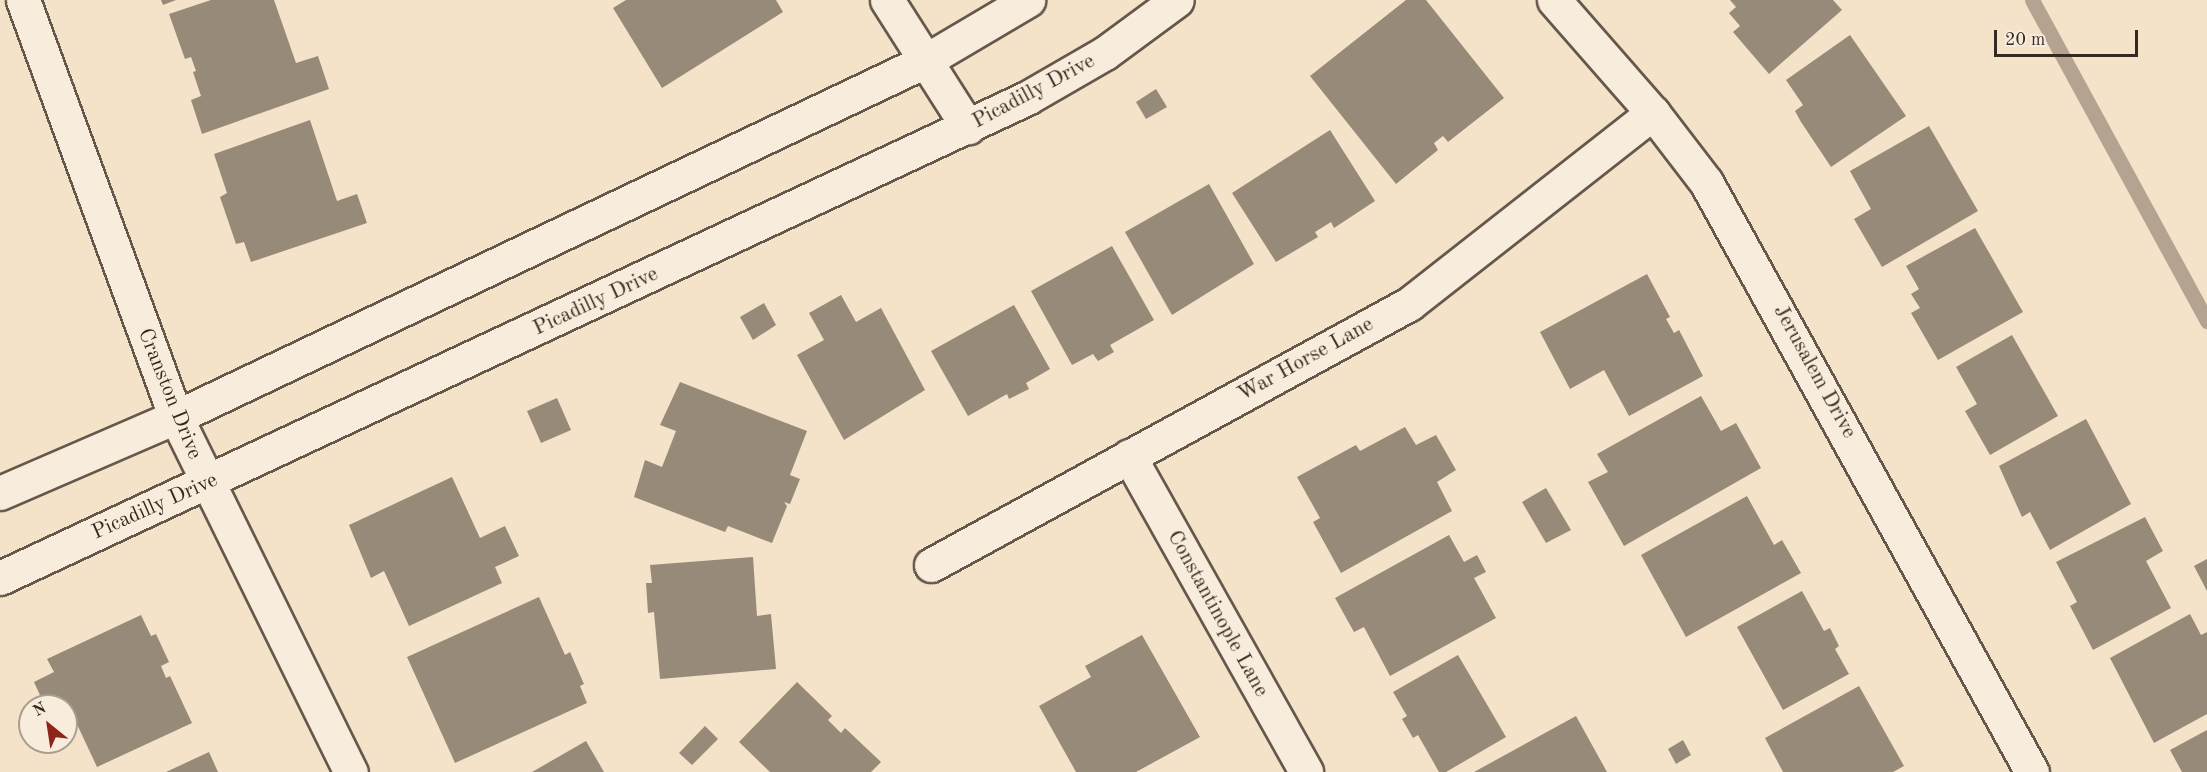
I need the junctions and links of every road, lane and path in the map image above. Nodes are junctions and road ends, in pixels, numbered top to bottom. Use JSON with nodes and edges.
{"nodes":[{"id":1,"x":22,"y":0,"type":"edge"},
{"id":2,"x":887,"y":0,"type":"edge"},
{"id":3,"x":1028,"y":0,"type":"edge"},
{"id":4,"x":1177,"y":0,"type":"edge"},
{"id":5,"x":1554,"y":0,"type":"edge"},
{"id":6,"x":925,"y":61,"type":"junction"},
{"id":7,"x":1653,"y":113,"type":"junction"},
{"id":8,"x":968,"y":127,"type":"junction"},
{"id":9,"x":176,"y":417,"type":"junction"},
{"id":10,"x":1129,"y":456,"type":"junction"},
{"id":11,"x":207,"y":484,"type":"junction"},
{"id":12,"x":0,"y":493,"type":"edge"},
{"id":13,"x":931,"y":565,"type":"dead end"},
{"id":14,"x":0,"y":578,"type":"edge"},
{"id":15,"x":351,"y":772,"type":"edge"},
{"id":16,"x":1306,"y":772,"type":"edge"},
{"id":17,"x":2032,"y":772,"type":"edge"}],
"edges":[{"from":1,"to":9,"type":"street","name":"Cranston Drive"},
{"from":2,"to":6,"type":"street"},
{"from":3,"to":6,"type":"street"},
{"from":4,"to":8,"type":"street","name":"Picadilly Drive"},
{"from":5,"to":7,"type":"street","name":"Jerusalem Drive"},
{"from":6,"to":8,"type":"street"},
{"from":6,"to":9,"type":"street"},
{"from":7,"to":10,"type":"street","name":"War Horse Lane"},
{"from":7,"to":17,"type":"street","name":"Jerusalem Drive"},
{"from":8,"to":11,"type":"street","name":"Picadilly Drive"},
{"from":9,"to":11,"type":"street","name":"Cranston Drive"},
{"from":9,"to":12,"type":"street"},
{"from":10,"to":13,"type":"street","name":"War Horse Lane"},
{"from":10,"to":16,"type":"street","name":"Constantinople Lane"},
{"from":11,"to":14,"type":"street","name":"Picadilly Drive"},
{"from":11,"to":15,"type":"street","name":"Cranston Drive"}]}
